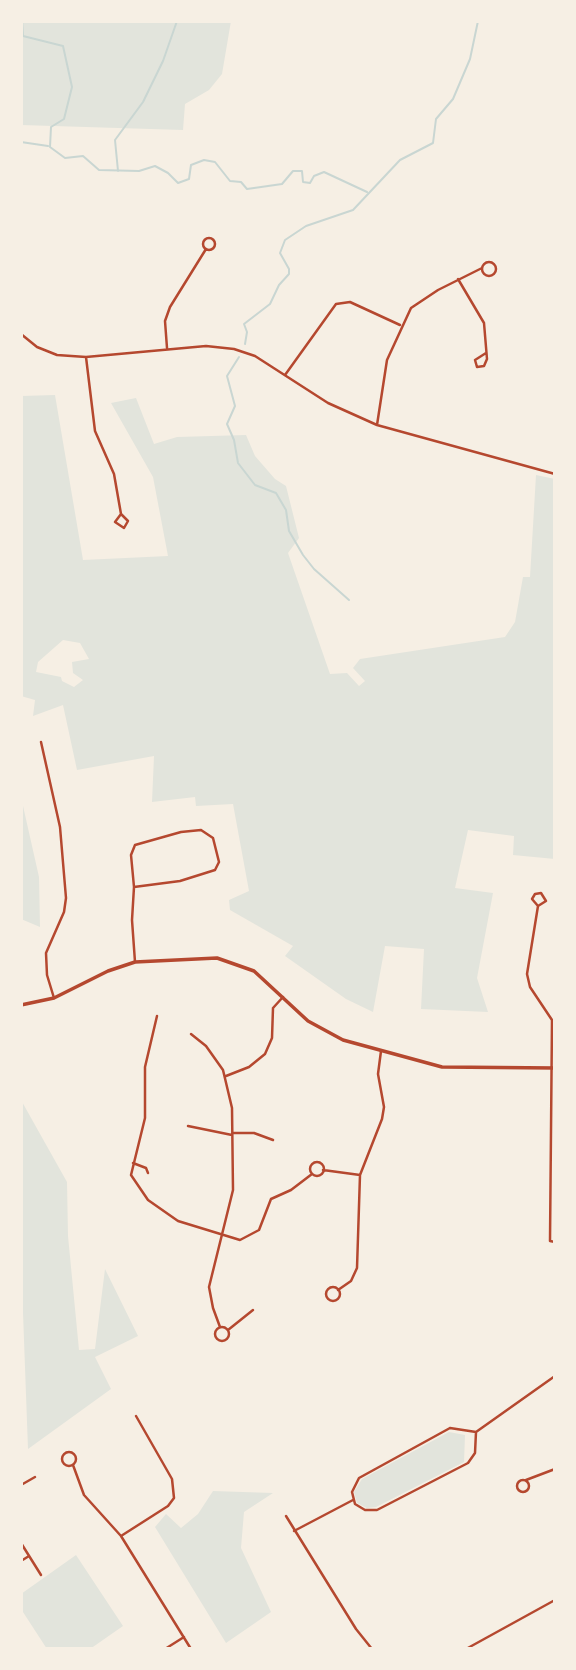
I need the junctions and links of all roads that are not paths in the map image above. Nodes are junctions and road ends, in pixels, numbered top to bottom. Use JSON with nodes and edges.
{"nodes":[{"id":1,"x":206,"y":249,"type":"dead end"},
{"id":2,"x":482,"y":268,"type":"dead end"},
{"id":3,"x":458,"y":279,"type":"junction"},
{"id":4,"x":401,"y":326,"type":"junction"},
{"id":5,"x":21,"y":334,"type":"edge"},
{"id":6,"x":167,"y":348,"type":"junction"},
{"id":7,"x":486,"y":353,"type":"dead end"},
{"id":8,"x":86,"y":357,"type":"junction"},
{"id":9,"x":285,"y":375,"type":"junction"},
{"id":10,"x":377,"y":425,"type":"junction"},
{"id":11,"x":555,"y":474,"type":"edge"},
{"id":12,"x":121,"y":514,"type":"dead end"},
{"id":13,"x":41,"y":742,"type":"dead end"},
{"id":14,"x":134,"y":887,"type":"junction"},
{"id":15,"x":538,"y":906,"type":"dead end"},
{"id":16,"x":135,"y":962,"type":"junction"},
{"id":17,"x":283,"y":997,"type":"junction"},
{"id":18,"x":54,"y":998,"type":"junction"},
{"id":19,"x":21,"y":1004,"type":"edge"},
{"id":20,"x":157,"y":1016,"type":"dead end"},
{"id":21,"x":554,"y":1020,"type":"edge"},
{"id":22,"x":191,"y":1034,"type":"dead end"},
{"id":23,"x":381,"y":1051,"type":"junction"},
{"id":24,"x":553,"y":1068,"type":"edge"},
{"id":25,"x":226,"y":1076,"type":"junction"},
{"id":26,"x":188,"y":1126,"type":"dead end"},
{"id":27,"x":233,"y":1134,"type":"junction"},
{"id":28,"x":272,"y":1140,"type":"dead end"},
{"id":29,"x":133,"y":1163,"type":"junction"},
{"id":30,"x":323,"y":1170,"type":"junction"},
{"id":31,"x":148,"y":1173,"type":"dead end"},
{"id":32,"x":312,"y":1174,"type":"junction"},
{"id":33,"x":360,"y":1175,"type":"junction"},
{"id":34,"x":222,"y":1236,"type":"junction"},
{"id":35,"x":555,"y":1241,"type":"edge"},
{"id":36,"x":338,"y":1290,"type":"dead end"},
{"id":37,"x":253,"y":1310,"type":"dead end"},
{"id":38,"x":220,"y":1327,"type":"junction"},
{"id":39,"x":228,"y":1330,"type":"junction"},
{"id":40,"x":554,"y":1377,"type":"edge"},
{"id":41,"x":136,"y":1416,"type":"dead end"},
{"id":42,"x":476,"y":1432,"type":"junction"},
{"id":43,"x":73,"y":1465,"type":"junction"},
{"id":44,"x":555,"y":1469,"type":"edge"},
{"id":45,"x":35,"y":1477,"type":"dead end"},
{"id":46,"x":526,"y":1480,"type":"dead end"},
{"id":47,"x":21,"y":1485,"type":"edge"},
{"id":48,"x":353,"y":1500,"type":"junction"},
{"id":49,"x":286,"y":1516,"type":"dead end"},
{"id":50,"x":294,"y":1531,"type":"junction"},
{"id":51,"x":121,"y":1536,"type":"junction"},
{"id":52,"x":21,"y":1543,"type":"edge"},
{"id":53,"x":29,"y":1556,"type":"junction"},
{"id":54,"x":21,"y":1561,"type":"edge"},
{"id":55,"x":41,"y":1575,"type":"dead end"},
{"id":56,"x":555,"y":1600,"type":"edge"},
{"id":57,"x":184,"y":1637,"type":"junction"},
{"id":58,"x":165,"y":1649,"type":"edge"},
{"id":59,"x":191,"y":1649,"type":"edge"},
{"id":60,"x":372,"y":1649,"type":"edge"},
{"id":61,"x":466,"y":1649,"type":"edge"}],
"edges":[{"from":1,"to":6,"type":"street"},
{"from":2,"to":3,"type":"street"},
{"from":3,"to":4,"type":"street"},
{"from":3,"to":7,"type":"street"},
{"from":4,"to":9,"type":"street"},
{"from":4,"to":10,"type":"street"},
{"from":5,"to":8,"type":"street"},
{"from":6,"to":8,"type":"street"},
{"from":6,"to":9,"type":"street"},
{"from":8,"to":12,"type":"street"},
{"from":9,"to":10,"type":"street"},
{"from":10,"to":11,"type":"street"},
{"from":13,"to":18,"type":"street"},
{"from":14,"to":14,"type":"street"},
{"from":14,"to":16,"type":"street"},
{"from":15,"to":21,"type":"street"},
{"from":16,"to":17,"type":"main road"},
{"from":16,"to":18,"type":"main road"},
{"from":17,"to":23,"type":"main road"},
{"from":17,"to":25,"type":"street"},
{"from":18,"to":19,"type":"main road"},
{"from":20,"to":29,"type":"street"},
{"from":21,"to":24,"type":"street"},
{"from":22,"to":25,"type":"street"},
{"from":23,"to":24,"type":"main road"},
{"from":23,"to":33,"type":"street"},
{"from":24,"to":35,"type":"street"},
{"from":25,"to":27,"type":"street"},
{"from":26,"to":27,"type":"street"},
{"from":27,"to":28,"type":"street"},
{"from":27,"to":34,"type":"street"},
{"from":29,"to":31,"type":"street"},
{"from":29,"to":34,"type":"street"},
{"from":30,"to":32,"type":"street"},
{"from":30,"to":32,"type":"street"},
{"from":30,"to":33,"type":"street"},
{"from":32,"to":34,"type":"street"},
{"from":33,"to":36,"type":"street"},
{"from":34,"to":38,"type":"street"},
{"from":37,"to":39,"type":"street"},
{"from":38,"to":39,"type":"street"},
{"from":38,"to":39,"type":"street"},
{"from":40,"to":42,"type":"street"},
{"from":41,"to":51,"type":"street"},
{"from":42,"to":48,"type":"street"},
{"from":42,"to":48,"type":"street"},
{"from":43,"to":43,"type":"street"},
{"from":43,"to":51,"type":"street"},
{"from":44,"to":46,"type":"street"},
{"from":45,"to":47,"type":"street"},
{"from":48,"to":50,"type":"street"},
{"from":49,"to":50,"type":"street"},
{"from":50,"to":60,"type":"street"},
{"from":51,"to":57,"type":"street"},
{"from":52,"to":53,"type":"street"},
{"from":53,"to":54,"type":"street"},
{"from":53,"to":55,"type":"street"},
{"from":56,"to":61,"type":"street"},
{"from":57,"to":58,"type":"street"},
{"from":57,"to":59,"type":"street"}]}
